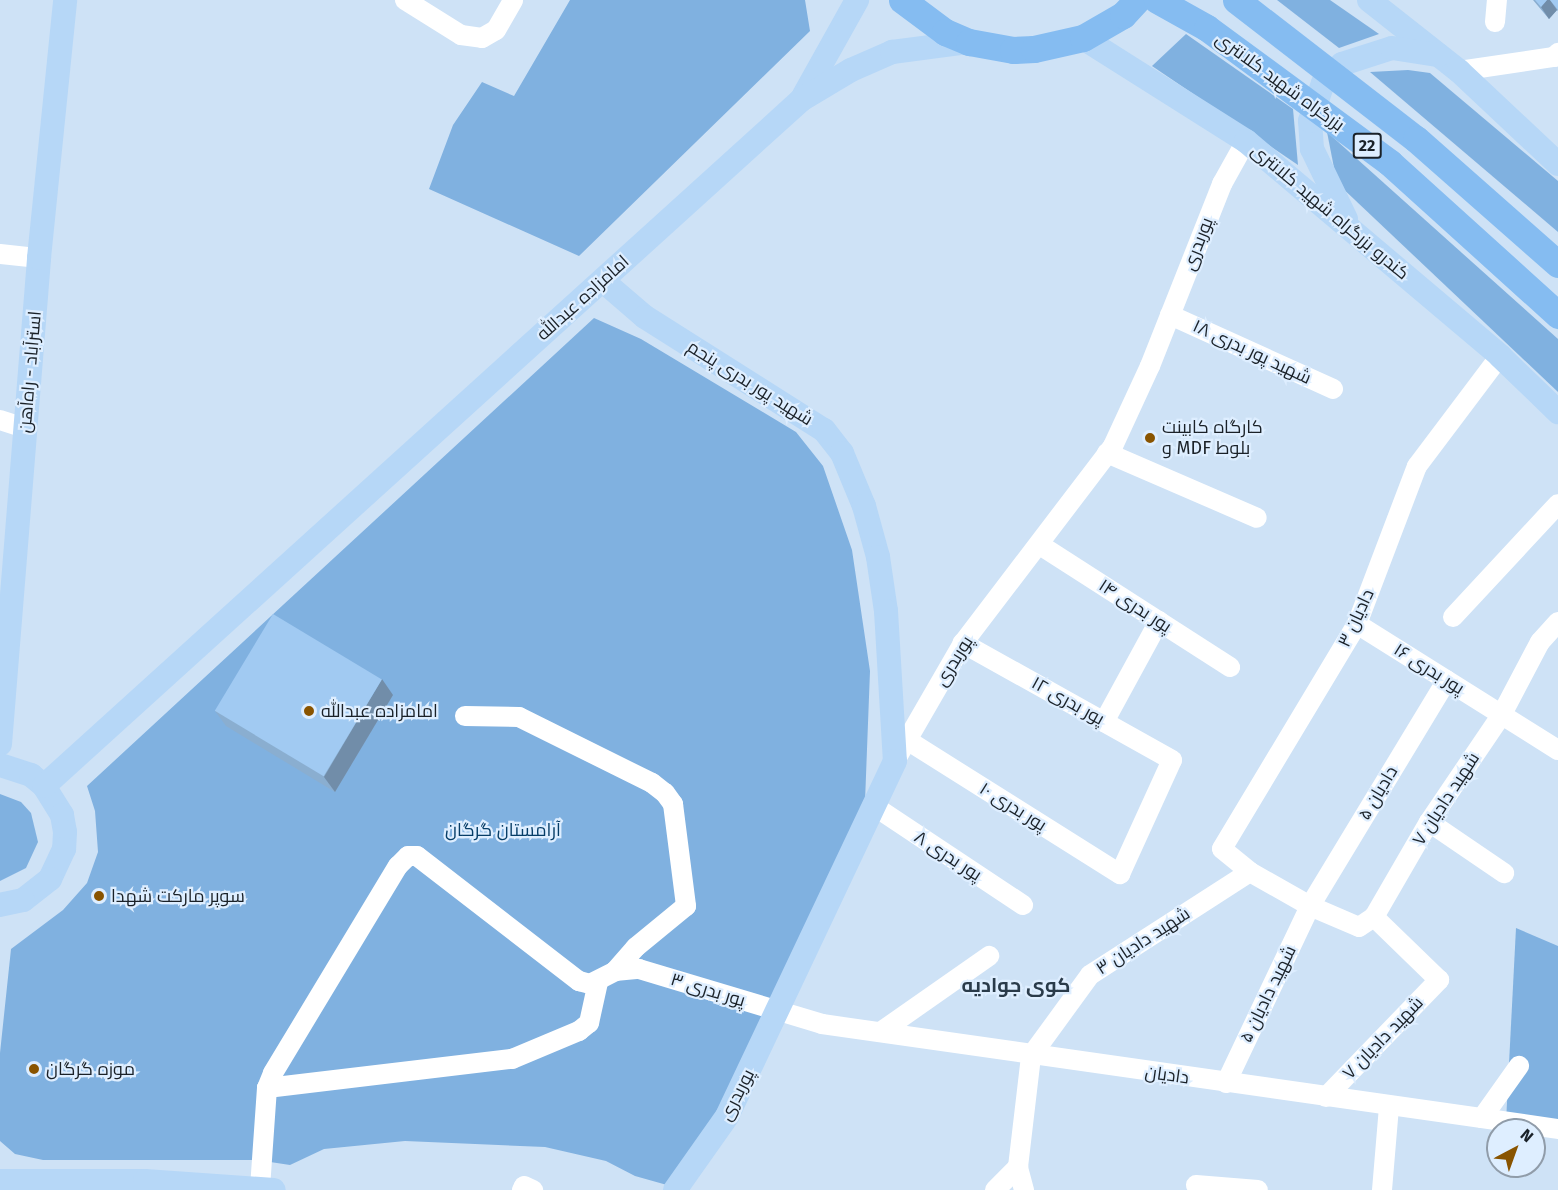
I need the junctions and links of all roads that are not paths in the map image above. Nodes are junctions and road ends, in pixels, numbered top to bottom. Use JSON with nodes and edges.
{"nodes":[{"id":1,"x":65,"y":0,"type":"edge"},
{"id":2,"x":405,"y":0,"type":"edge"},
{"id":3,"x":513,"y":0,"type":"edge"},
{"id":4,"x":858,"y":0,"type":"edge"},
{"id":5,"x":902,"y":0,"type":"edge"},
{"id":6,"x":1137,"y":0,"type":"edge"},
{"id":7,"x":1157,"y":0,"type":"edge"},
{"id":8,"x":1236,"y":0,"type":"edge"},
{"id":9,"x":1369,"y":0,"type":"edge"},
{"id":10,"x":1497,"y":0,"type":"edge"},
{"id":11,"x":1495,"y":22,"type":"dead end"},
{"id":12,"x":1083,"y":38,"type":"junction"},
{"id":13,"x":969,"y":42,"type":"junction"},
{"id":14,"x":1558,"y":53,"type":"edge"},
{"id":15,"x":1438,"y":55,"type":"junction"},
{"id":16,"x":1459,"y":71,"type":"junction"},
{"id":17,"x":801,"y":100,"type":"junction"},
{"id":18,"x":1246,"y":141,"type":"junction"},
{"id":19,"x":1558,"y":164,"type":"edge"},
{"id":20,"x":1353,"y":231,"type":"junction"},
{"id":21,"x":0,"y":254,"type":"edge"},
{"id":22,"x":39,"y":258,"type":"junction"},
{"id":23,"x":1558,"y":264,"type":"edge"},
{"id":24,"x":603,"y":281,"type":"junction"},
{"id":25,"x":1170,"y":315,"type":"junction"},
{"id":26,"x":1558,"y":315,"type":"edge"},
{"id":27,"x":1500,"y":356,"type":"junction"},
{"id":28,"x":1333,"y":389,"type":"dead end"},
{"id":29,"x":1558,"y":412,"type":"edge"},
{"id":30,"x":0,"y":420,"type":"edge"},
{"id":31,"x":25,"y":428,"type":"junction"},
{"id":32,"x":1107,"y":453,"type":"junction"},
{"id":33,"x":1558,"y":504,"type":"edge"},
{"id":34,"x":1257,"y":518,"type":"dead end"},
{"id":35,"x":1040,"y":545,"type":"junction"},
{"id":36,"x":6,"y":592,"type":"edge"},
{"id":37,"x":1453,"y":617,"type":"dead end"},
{"id":38,"x":1159,"y":621,"type":"junction"},
{"id":39,"x":1558,"y":622,"type":"edge"},
{"id":40,"x":1357,"y":624,"type":"junction"},
{"id":41,"x":963,"y":643,"type":"junction"},
{"id":42,"x":1230,"y":666,"type":"dead end"},
{"id":43,"x":1447,"y":680,"type":"junction"},
{"id":44,"x":1502,"y":714,"type":"junction"},
{"id":45,"x":465,"y":716,"type":"dead end"},
{"id":46,"x":1104,"y":722,"type":"junction"},
{"id":47,"x":907,"y":740,"type":"junction"},
{"id":48,"x":0,"y":744,"type":"edge"},
{"id":49,"x":1558,"y":750,"type":"edge"},
{"id":50,"x":895,"y":761,"type":"junction"},
{"id":51,"x":0,"y":765,"type":"edge"},
{"id":52,"x":44,"y":786,"type":"junction"},
{"id":53,"x":874,"y":806,"type":"junction"},
{"id":54,"x":1429,"y":822,"type":"junction"},
{"id":55,"x":1250,"y":872,"type":"junction"},
{"id":56,"x":1504,"y":873,"type":"dead end"},
{"id":57,"x":1119,"y":874,"type":"joint"},
{"id":58,"x":0,"y":905,"type":"edge"},
{"id":59,"x":1023,"y":905,"type":"dead end"},
{"id":60,"x":1310,"y":906,"type":"junction"},
{"id":61,"x":1374,"y":917,"type":"junction"},
{"id":62,"x":989,"y":956,"type":"dead end"},
{"id":63,"x":615,"y":971,"type":"junction"},
{"id":64,"x":598,"y":982,"type":"junction"},
{"id":65,"x":777,"y":1011,"type":"junction"},
{"id":66,"x":882,"y":1031,"type":"junction"},
{"id":67,"x":1031,"y":1056,"type":"junction"},
{"id":68,"x":1519,"y":1066,"type":"dead end"},
{"id":69,"x":1226,"y":1083,"type":"junction"},
{"id":70,"x":267,"y":1088,"type":"junction"},
{"id":71,"x":1326,"y":1097,"type":"junction"},
{"id":72,"x":1389,"y":1106,"type":"junction"},
{"id":73,"x":1482,"y":1118,"type":"junction"},
{"id":74,"x":1558,"y":1129,"type":"edge"},
{"id":75,"x":1018,"y":1167,"type":"junction"},
{"id":76,"x":0,"y":1181,"type":"edge"},
{"id":77,"x":1196,"y":1185,"type":"dead end"},
{"id":78,"x":255,"y":1189,"type":"edge"},
{"id":79,"x":522,"y":1190,"type":"edge"},
{"id":80,"x":533,"y":1190,"type":"edge"},
{"id":81,"x":675,"y":1190,"type":"edge"},
{"id":82,"x":995,"y":1190,"type":"edge"},
{"id":83,"x":1024,"y":1190,"type":"edge"},
{"id":84,"x":1258,"y":1190,"type":"edge"},
{"id":85,"x":1382,"y":1190,"type":"edge"}],
"edges":[{"from":1,"to":22,"type":"main road","name":"استرآباد - راه‌آهن"},
{"from":2,"to":3,"type":"street"},
{"from":4,"to":17,"type":"main road","name":"امامزاده عبدالله"},
{"from":5,"to":13,"type":"highway"},
{"from":6,"to":12,"type":"highway"},
{"from":7,"to":26,"type":"highway","name":"بزرگراه شهید کلانتری","number":"22"},
{"from":8,"to":23,"type":"highway","name":"بزرگراه شهید کلانتری","number":"22"},
{"from":9,"to":15,"type":"main road"},
{"from":10,"to":11,"type":"street"},
{"from":12,"to":13,"type":"highway"},
{"from":12,"to":18,"type":"main road","name":"کندرو بزرگراه شهید کلانتری"},
{"from":13,"to":17,"type":"main road","name":"امامزاده عبدالله"},
{"from":14,"to":16,"type":"street"},
{"from":15,"to":16,"type":"main road"},
{"from":15,"to":20,"type":"main road"},
{"from":16,"to":19,"type":"main road"},
{"from":17,"to":24,"type":"main road","name":"امامزاده عبدالله"},
{"from":18,"to":20,"type":"main road","name":"کندرو بزرگراه شهید کلانتری"},
{"from":18,"to":25,"type":"street","name":"پوربدری"},
{"from":20,"to":27,"type":"main road","name":"کندرو بزرگراه شهید کلانتری"},
{"from":21,"to":22,"type":"street"},
{"from":22,"to":31,"type":"main road","name":"استرآباد - راه‌آهن"},
{"from":24,"to":50,"type":"main road","name":"شهید پور بدری پنجم"},
{"from":24,"to":52,"type":"main road","name":"امامزاده عبدالله"},
{"from":25,"to":28,"type":"street","name":"شهید پور بدری ۱۸"},
{"from":25,"to":32,"type":"street","name":"پوربدری"},
{"from":27,"to":29,"type":"main road","name":"کندرو بزرگراه شهید کلانتری"},
{"from":27,"to":40,"type":"street","name":"دادیان ۳"},
{"from":30,"to":31,"type":"street"},
{"from":31,"to":36,"type":"main road","name":"استرآباد - راه‌آهن"},
{"from":32,"to":34,"type":"street"},
{"from":32,"to":35,"type":"street","name":"پوربدری"},
{"from":33,"to":37,"type":"street"},
{"from":35,"to":38,"type":"street","name":"پور بدری ۱۴"},
{"from":35,"to":41,"type":"street","name":"پوربدری"},
{"from":36,"to":48,"type":"main road","name":"استرآباد - راه‌آهن"},
{"from":38,"to":42,"type":"street","name":"پور بدری ۱۴"},
{"from":38,"to":46,"type":"street"},
{"from":39,"to":44,"type":"street","name":"شهید دادیان ۷"},
{"from":40,"to":43,"type":"street","name":"پور بدری ۱۶"},
{"from":40,"to":55,"type":"street","name":"دادیان ۳"},
{"from":41,"to":46,"type":"street","name":"پور بدری ۱۲"},
{"from":41,"to":47,"type":"street","name":"پوربدری"},
{"from":43,"to":44,"type":"street","name":"پور بدری ۱۶"},
{"from":43,"to":60,"type":"street","name":"دادیان ۵"},
{"from":44,"to":49,"type":"street","name":"پور بدری ۱۶"},
{"from":44,"to":54,"type":"street","name":"شهید دادیان ۷"},
{"from":45,"to":63,"type":"street"},
{"from":46,"to":57,"type":"street","name":"پور بدری ۱۲"},
{"from":47,"to":50,"type":"street","name":"پوربدری"},
{"from":47,"to":57,"type":"street","name":"پور بدری ۱۰"},
{"from":50,"to":53,"type":"main road","name":"پوربدری"},
{"from":51,"to":52,"type":"main road"},
{"from":52,"to":58,"type":"main road"},
{"from":53,"to":59,"type":"street","name":"پور بدری ۸"},
{"from":53,"to":65,"type":"main road","name":"پوربدری"},
{"from":54,"to":56,"type":"street"},
{"from":54,"to":61,"type":"street","name":"شهید دادیان ۷"},
{"from":55,"to":60,"type":"street"},
{"from":55,"to":67,"type":"street","name":"۳ شهید دادیان"},
{"from":60,"to":61,"type":"street"},
{"from":60,"to":69,"type":"street","name":"۵ شهید دادیان"},
{"from":61,"to":71,"type":"street","name":"۷ شهید دادیان"},
{"from":62,"to":66,"type":"street"},
{"from":63,"to":64,"type":"street"},
{"from":63,"to":65,"type":"street","name":"پور بدری ۳"},
{"from":64,"to":70,"type":"street"},
{"from":64,"to":70,"type":"street"},
{"from":65,"to":66,"type":"street","name":"دادیان"},
{"from":65,"to":81,"type":"main road","name":"پوربدری"},
{"from":66,"to":67,"type":"street","name":"دادیان"},
{"from":67,"to":69,"type":"street","name":"دادیان"},
{"from":67,"to":75,"type":"street"},
{"from":68,"to":73,"type":"street"},
{"from":69,"to":71,"type":"street","name":"دادیان"},
{"from":70,"to":78,"type":"street"},
{"from":71,"to":72,"type":"street","name":"دادیان"},
{"from":72,"to":73,"type":"street","name":"دادیان"},
{"from":72,"to":85,"type":"street"},
{"from":73,"to":74,"type":"street","name":"دادیان"},
{"from":75,"to":82,"type":"street"},
{"from":75,"to":83,"type":"street"},
{"from":76,"to":78,"type":"main road"},
{"from":77,"to":84,"type":"street"},
{"from":79,"to":80,"type":"street"}]}
